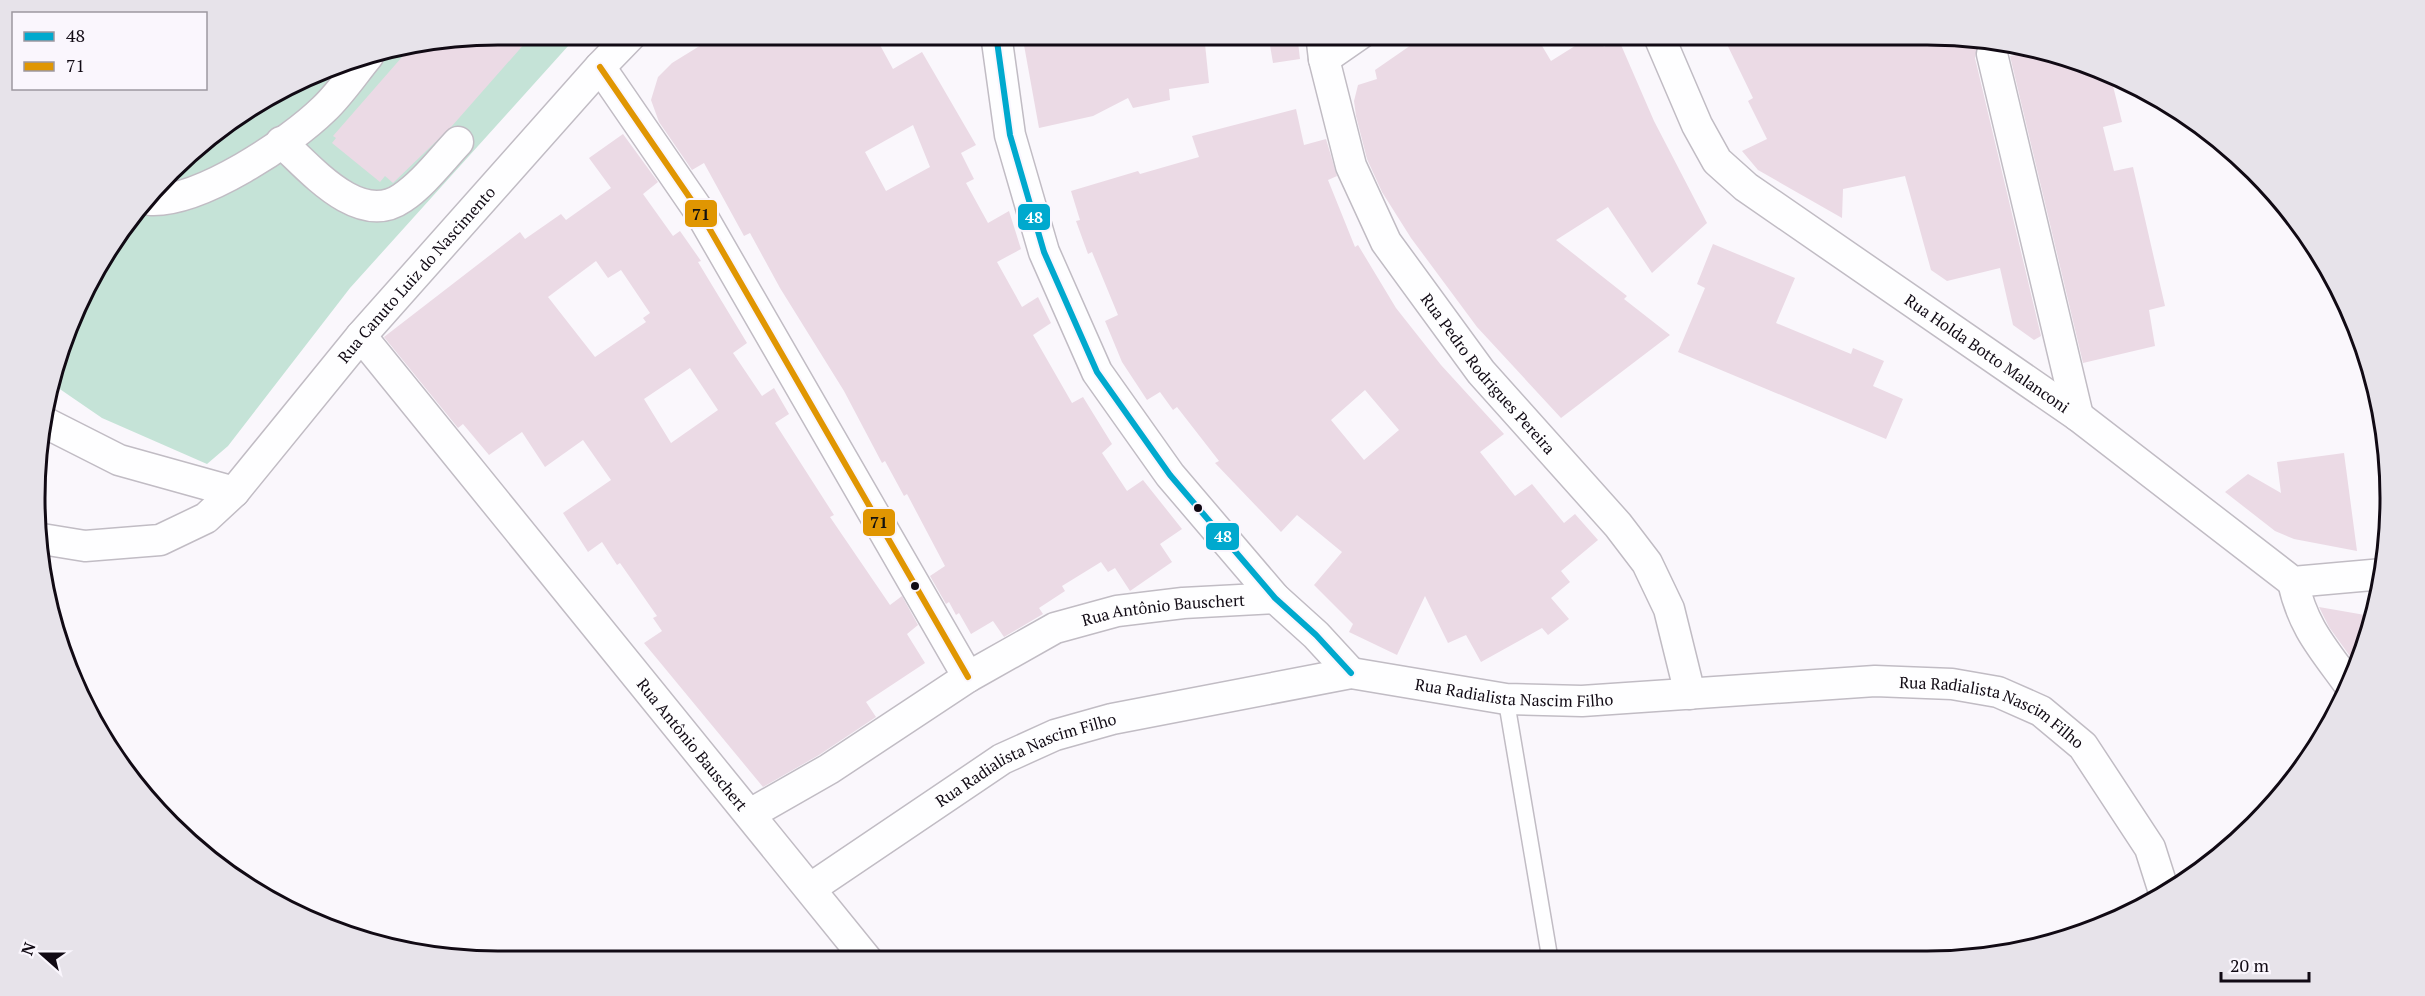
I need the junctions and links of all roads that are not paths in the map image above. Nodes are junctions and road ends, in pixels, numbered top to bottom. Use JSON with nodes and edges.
{"nodes":[{"id":1,"x":621,"y":45,"type":"edge"},
{"id":2,"x":998,"y":45,"type":"edge"},
{"id":3,"x":1663,"y":45,"type":"edge"},
{"id":4,"x":1323,"y":47,"type":"edge"},
{"id":5,"x":1992,"y":54,"type":"dead end"},
{"id":6,"x":359,"y":67,"type":"edge"},
{"id":7,"x":600,"y":67,"type":"junction"},
{"id":8,"x":281,"y":142,"type":"junction"},
{"id":9,"x":458,"y":142,"type":"dead end"},
{"id":10,"x":157,"y":199,"type":"edge"},
{"id":11,"x":361,"y":336,"type":"junction"},
{"id":12,"x":2078,"y":416,"type":"junction"},
{"id":13,"x":51,"y":427,"type":"edge"},
{"id":14,"x":234,"y":492,"type":"junction"},
{"id":15,"x":47,"y":540,"type":"edge"},
{"id":16,"x":2373,"y":575,"type":"edge"},
{"id":17,"x":2293,"y":582,"type":"junction"},
{"id":18,"x":1275,"y":598,"type":"junction"},
{"id":19,"x":1351,"y":673,"type":"junction"},
{"id":20,"x":968,"y":677,"type":"junction"},
{"id":21,"x":2343,"y":677,"type":"edge"},
{"id":22,"x":1690,"y":694,"type":"junction"},
{"id":23,"x":1506,"y":699,"type":"junction"},
{"id":24,"x":750,"y":814,"type":"junction"},
{"id":25,"x":2162,"y":885,"type":"edge"},
{"id":26,"x":811,"y":888,"type":"junction"},
{"id":27,"x":861,"y":951,"type":"edge"},
{"id":28,"x":1549,"y":951,"type":"edge"}],
"edges":[{"from":1,"to":7,"type":"street","name":"Rua Canuto Luiz do Nascimento"},
{"from":2,"to":18,"type":"street"},
{"from":3,"to":12,"type":"street","name":"Rua Holda Botto Malanconi"},
{"from":4,"to":22,"type":"street","name":"Rua Pedro Rodrigues Pereira"},
{"from":5,"to":12,"type":"street"},
{"from":6,"to":8,"type":"street"},
{"from":7,"to":11,"type":"street","name":"Rua Canuto Luiz do Nascimento"},
{"from":7,"to":20,"type":"street"},
{"from":8,"to":9,"type":"street"},
{"from":8,"to":10,"type":"street"},
{"from":11,"to":14,"type":"street","name":"Rua Canuto Luiz do Nascimento"},
{"from":11,"to":24,"type":"street","name":"Rua Antônio Bauschert"},
{"from":12,"to":17,"type":"street","name":"Rua Holda Botto Malanconi"},
{"from":13,"to":14,"type":"street"},
{"from":14,"to":15,"type":"street","name":"Rua Canuto Luiz do Nascimento"},
{"from":16,"to":17,"type":"street"},
{"from":17,"to":21,"type":"street"},
{"from":18,"to":19,"type":"street"},
{"from":18,"to":20,"type":"street","name":"Rua Antônio Bauschert"},
{"from":19,"to":23,"type":"street","name":"Rua Radialista Nascim Filho"},
{"from":19,"to":26,"type":"street","name":"Rua Radialista Nascim Filho"},
{"from":20,"to":24,"type":"street","name":"Rua Antônio Bauschert"},
{"from":22,"to":23,"type":"street","name":"Rua Radialista Nascim Filho"},
{"from":22,"to":25,"type":"street","name":"Rua Radialista Nascim Filho"},
{"from":23,"to":28,"type":"lane"},
{"from":24,"to":26,"type":"street"},
{"from":26,"to":27,"type":"street"}]}
